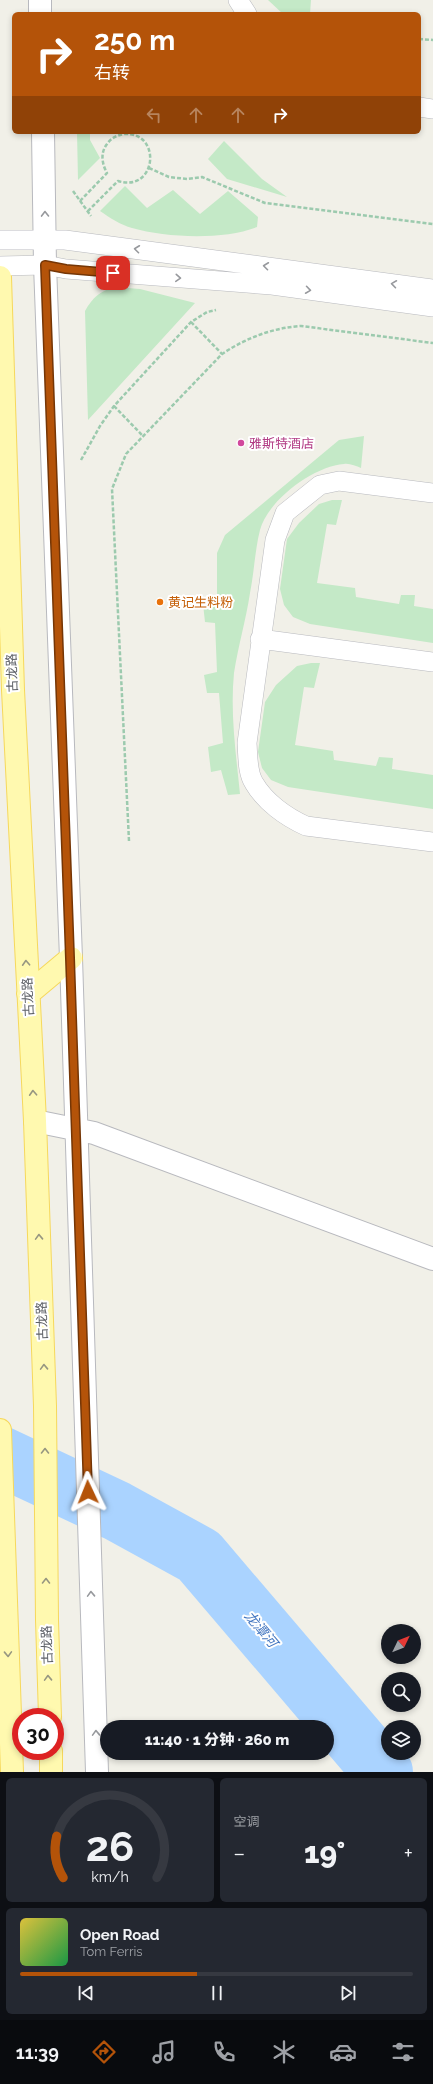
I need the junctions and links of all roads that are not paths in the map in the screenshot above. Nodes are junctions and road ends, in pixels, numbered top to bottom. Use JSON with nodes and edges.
{"nodes":[{"id":1,"x":40,"y":0,"type":"edge"},
{"id":2,"x":238,"y":0,"type":"edge"},
{"id":3,"x":40,"y":12,"type":"edge"},
{"id":4,"x":246,"y":12,"type":"edge"},
{"id":5,"x":421,"y":107,"type":"edge"},
{"id":6,"x":433,"y":109,"type":"edge"},
{"id":7,"x":43,"y":134,"type":"edge"},
{"id":8,"x":0,"y":240,"type":"edge"},
{"id":9,"x":45,"y":240,"type":"junction"},
{"id":10,"x":45,"y":265,"type":"junction"},
{"id":11,"x":0,"y":266,"type":"edge"},
{"id":12,"x":0,"y":277,"type":"edge"},
{"id":13,"x":433,"y":289,"type":"edge"},
{"id":14,"x":433,"y":307,"type":"edge"},
{"id":15,"x":433,"y":493,"type":"edge"},
{"id":16,"x":260,"y":639,"type":"junction"},
{"id":17,"x":433,"y":662,"type":"edge"},
{"id":18,"x":433,"y":842,"type":"edge"},
{"id":19,"x":70,"y":958,"type":"junction"},
{"id":20,"x":28,"y":994,"type":"junction"},
{"id":21,"x":35,"y":1121,"type":"junction"},
{"id":22,"x":76,"y":1130,"type":"junction"},
{"id":23,"x":433,"y":1259,"type":"edge"},
{"id":24,"x":0,"y":1430,"type":"edge"},
{"id":25,"x":50,"y":1708,"type":"edge"},
{"id":26,"x":51,"y":1760,"type":"edge"},
{"id":27,"x":12,"y":1772,"type":"edge"},
{"id":28,"x":51,"y":1772,"type":"edge"},
{"id":29,"x":97,"y":1772,"type":"edge"}],
"edges":[{"from":1,"to":3,"type":"street"},
{"from":2,"to":4,"type":"lane"},
{"from":5,"to":6,"type":"lane"},
{"from":9,"to":7,"type":"street","one_way":true},
{"from":8,"to":9,"type":"lane"},
{"from":9,"to":10,"type":"street"},
{"from":13,"to":9,"type":"lane","one_way":true},
{"from":10,"to":11,"type":"lane"},
{"from":10,"to":14,"type":"lane","one_way":true},
{"from":10,"to":19,"type":"street"},
{"from":20,"to":12,"type":"main road","name":"古龙路","one_way":true},
{"from":15,"to":16,"type":"lane"},
{"from":16,"to":17,"type":"lane"},
{"from":16,"to":18,"type":"lane"},
{"from":19,"to":20,"type":"main road"},
{"from":19,"to":22,"type":"street"},
{"from":21,"to":20,"type":"main road","name":"古龙路","one_way":true},
{"from":21,"to":22,"type":"street"},
{"from":25,"to":21,"type":"main road","name":"古龙路","one_way":true},
{"from":22,"to":23,"type":"street"},
{"from":29,"to":22,"type":"street","one_way":true},
{"from":24,"to":27,"type":"main road","one_way":true},
{"from":26,"to":28,"type":"main road"}]}
